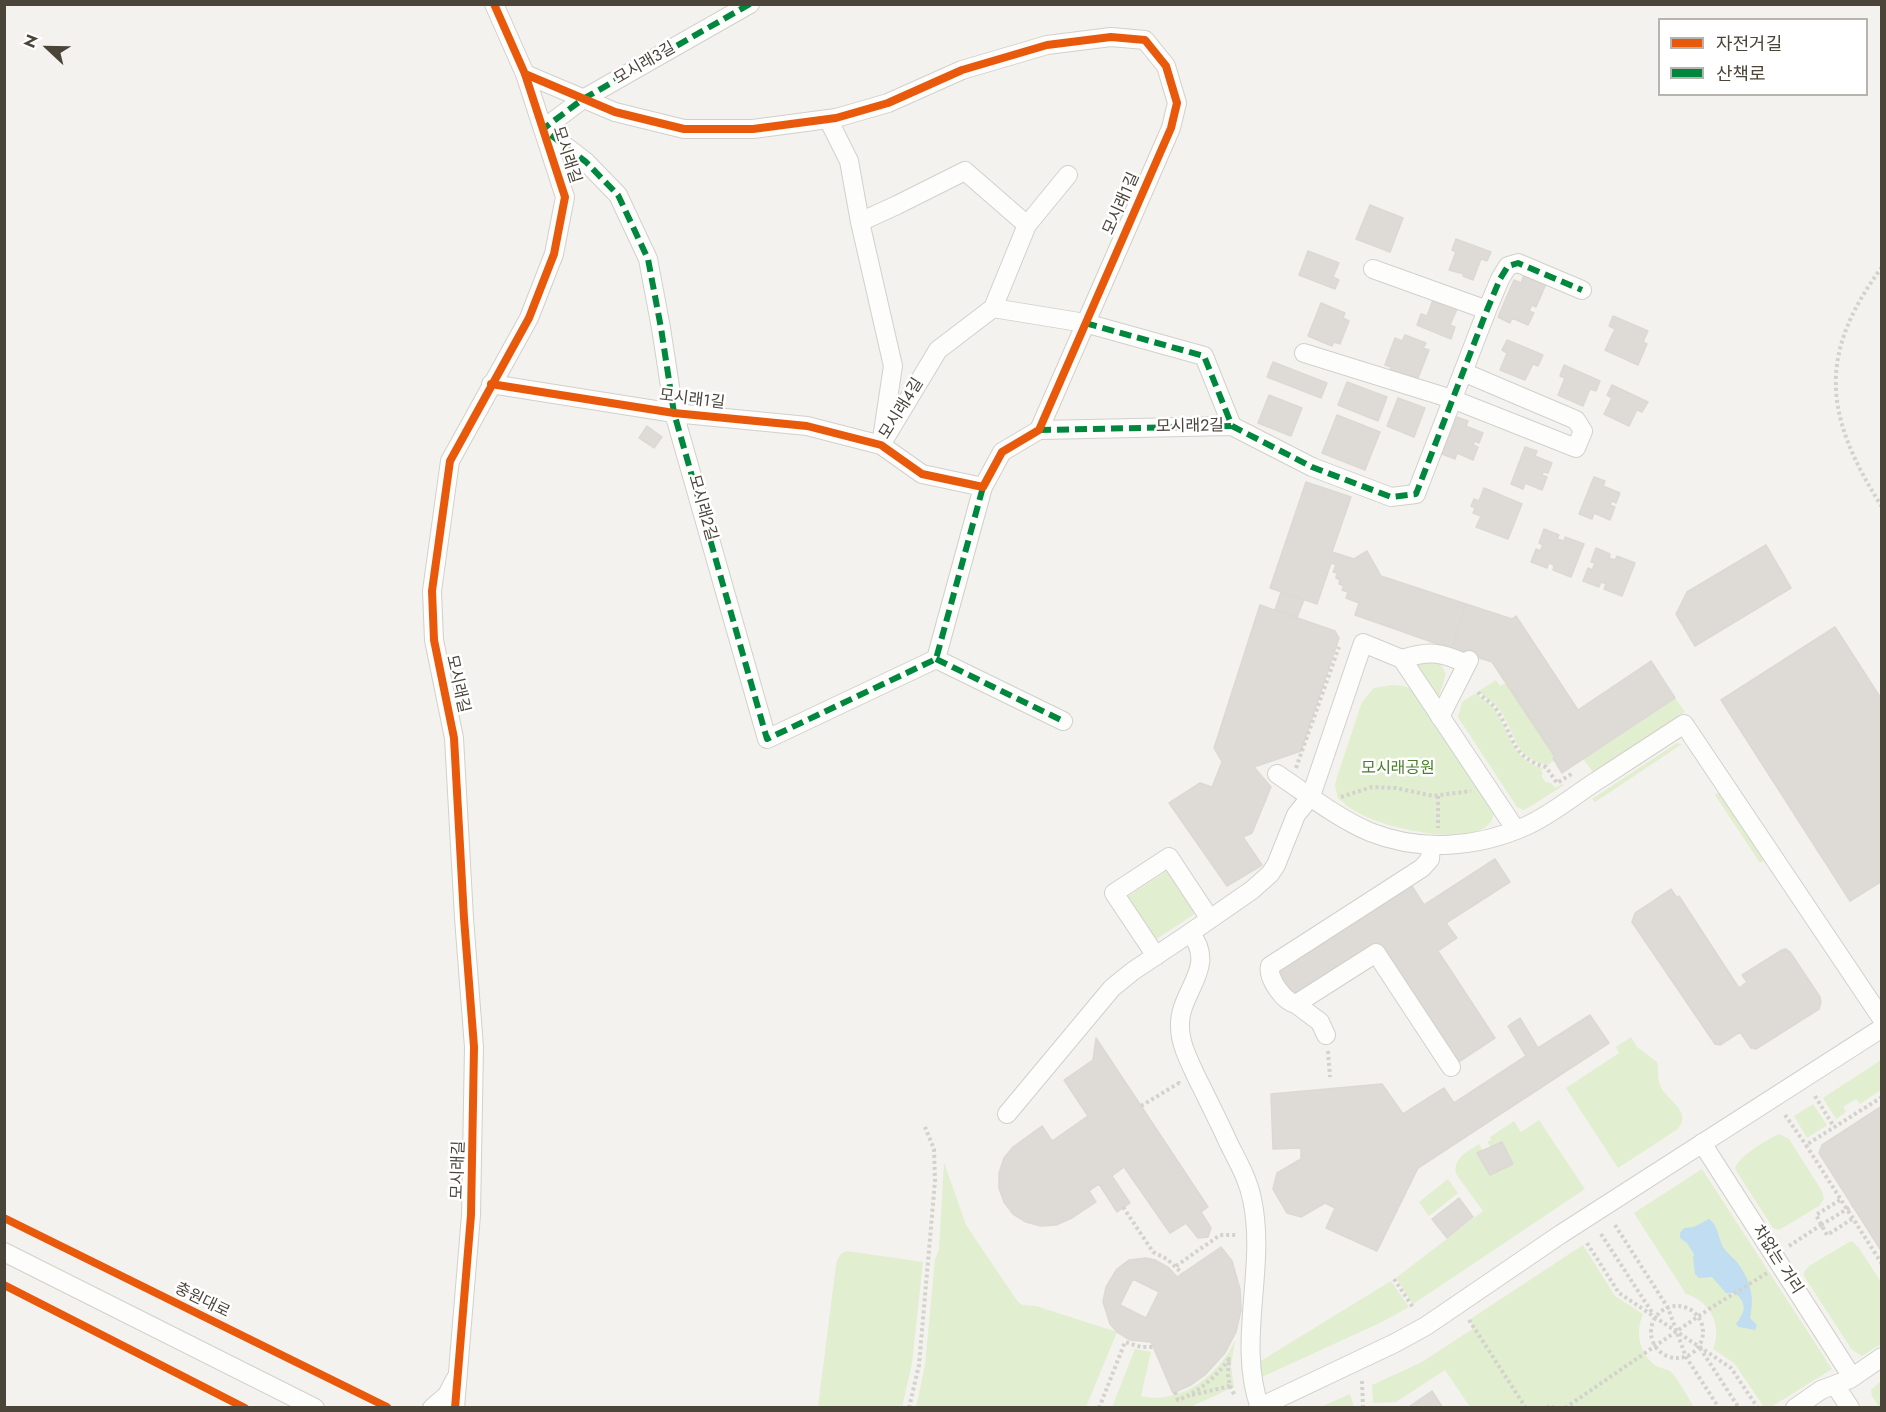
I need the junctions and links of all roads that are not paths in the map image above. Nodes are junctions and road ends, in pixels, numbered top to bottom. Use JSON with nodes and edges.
{"nodes":[{"id":1,"x":494,"y":4,"type":"edge"},
{"id":2,"x":750,"y":4,"type":"edge"},
{"id":3,"x":525,"y":74,"type":"junction"},
{"id":4,"x":583,"y":99,"type":"junction"},
{"id":5,"x":828,"y":119,"type":"junction"},
{"id":6,"x":543,"y":129,"type":"junction"},
{"id":7,"x":1068,"y":175,"type":"dead end"},
{"id":8,"x":860,"y":222,"type":"junction"},
{"id":9,"x":1028,"y":225,"type":"junction"},
{"id":10,"x":1373,"y":269,"type":"dead end"},
{"id":11,"x":1582,"y":290,"type":"dead end"},
{"id":12,"x":993,"y":308,"type":"junction"},
{"id":13,"x":1487,"y":310,"type":"junction"},
{"id":14,"x":1085,"y":323,"type":"junction"},
{"id":15,"x":1304,"y":353,"type":"dead end"},
{"id":16,"x":1463,"y":372,"type":"junction"},
{"id":17,"x":491,"y":384,"type":"junction"},
{"id":18,"x":1452,"y":399,"type":"junction"},
{"id":19,"x":674,"y":413,"type":"junction"},
{"id":20,"x":1232,"y":426,"type":"junction"},
{"id":21,"x":1040,"y":429,"type":"junction"},
{"id":22,"x":881,"y":445,"type":"junction"},
{"id":23,"x":983,"y":487,"type":"junction"},
{"id":24,"x":936,"y":659,"type":"junction"},
{"id":25,"x":1402,"y":659,"type":"junction"},
{"id":26,"x":1440,"y":717,"type":"junction"},
{"id":27,"x":1063,"y":721,"type":"dead end"},
{"id":28,"x":1277,"y":774,"type":"dead end"},
{"id":29,"x":1311,"y":796,"type":"junction"},
{"id":30,"x":1516,"y":830,"type":"junction"},
{"id":31,"x":1435,"y":846,"type":"junction"},
{"id":32,"x":1210,"y":919,"type":"junction"},
{"id":33,"x":1190,"y":933,"type":"junction"},
{"id":34,"x":1156,"y":956,"type":"junction"},
{"id":35,"x":1296,"y":1004,"type":"junction"},
{"id":36,"x":1881,"y":1019,"type":"edge"},
{"id":37,"x":1881,"y":1028,"type":"edge"},
{"id":38,"x":1326,"y":1035,"type":"road end"},
{"id":39,"x":1451,"y":1067,"type":"dead end"},
{"id":40,"x":1007,"y":1114,"type":"dead end"},
{"id":41,"x":1702,"y":1143,"type":"junction"},
{"id":42,"x":4,"y":1252,"type":"edge"},
{"id":43,"x":1881,"y":1357,"type":"edge"},
{"id":44,"x":460,"y":1359,"type":"junction"},
{"id":45,"x":1852,"y":1377,"type":"junction"},
{"id":46,"x":1835,"y":1385,"type":"junction"},
{"id":47,"x":315,"y":1407,"type":"edge"},
{"id":48,"x":432,"y":1407,"type":"edge"},
{"id":49,"x":455,"y":1407,"type":"edge"},
{"id":50,"x":1260,"y":1407,"type":"edge"},
{"id":51,"x":1795,"y":1407,"type":"edge"},
{"id":52,"x":1850,"y":1407,"type":"edge"}],
"edges":[{"from":1,"to":3,"type":"street","name":"모시래길"},
{"from":2,"to":4,"type":"street","name":"모시래3길"},
{"from":3,"to":4,"type":"street","name":"모시래1길"},
{"from":3,"to":6,"type":"street","name":"모시래길"},
{"from":4,"to":5,"type":"street","name":"모시래1길"},
{"from":4,"to":6,"type":"street","name":"모시래3길"},
{"from":5,"to":8,"type":"street","name":"모시래4길"},
{"from":5,"to":14,"type":"street","name":"모시래1길"},
{"from":6,"to":17,"type":"street","name":"모시래길"},
{"from":6,"to":19,"type":"street","name":"모시래2길"},
{"from":7,"to":9,"type":"street","name":"모시래4길"},
{"from":8,"to":9,"type":"street"},
{"from":8,"to":22,"type":"street","name":"모시래4길"},
{"from":9,"to":12,"type":"street","name":"모시래4길"},
{"from":10,"to":13,"type":"street"},
{"from":11,"to":13,"type":"street"},
{"from":12,"to":14,"type":"street"},
{"from":12,"to":22,"type":"street","name":"모시래4길"},
{"from":13,"to":16,"type":"street"},
{"from":14,"to":20,"type":"street"},
{"from":14,"to":21,"type":"street","name":"모시래1길"},
{"from":15,"to":18,"type":"street"},
{"from":16,"to":18,"type":"street"},
{"from":16,"to":18,"type":"street"},
{"from":17,"to":19,"type":"street","name":"모시래1길"},
{"from":17,"to":44,"type":"street","name":"모시래길"},
{"from":18,"to":20,"type":"street"},
{"from":19,"to":22,"type":"street","name":"모시래1길"},
{"from":19,"to":24,"type":"street","name":"모시래2길"},
{"from":20,"to":21,"type":"street","name":"모시래2길"},
{"from":21,"to":23,"type":"street"},
{"from":22,"to":23,"type":"street","name":"모시래1길"},
{"from":23,"to":24,"type":"street"},
{"from":24,"to":27,"type":"street"},
{"from":25,"to":26,"type":"street"},
{"from":25,"to":26,"type":"street"},
{"from":25,"to":29,"type":"street"},
{"from":26,"to":30,"type":"street"},
{"from":28,"to":29,"type":"street"},
{"from":29,"to":31,"type":"street"},
{"from":29,"to":32,"type":"street"},
{"from":30,"to":31,"type":"street"},
{"from":30,"to":36,"type":"street"},
{"from":31,"to":35,"type":"street"},
{"from":32,"to":33,"type":"street"},
{"from":32,"to":34,"type":"street"},
{"from":33,"to":34,"type":"street"},
{"from":33,"to":50,"type":"street"},
{"from":34,"to":40,"type":"street"},
{"from":35,"to":38,"type":"street"},
{"from":35,"to":39,"type":"street"},
{"from":37,"to":41,"type":"street"},
{"from":41,"to":45,"type":"street","name":"차없는 거리"},
{"from":41,"to":50,"type":"street"},
{"from":42,"to":47,"type":"street"},
{"from":43,"to":45,"type":"street"},
{"from":44,"to":48,"type":"street"},
{"from":44,"to":49,"type":"street","name":"모시래길"},
{"from":45,"to":46,"type":"street"},
{"from":46,"to":51,"type":"street"},
{"from":46,"to":52,"type":"street"}]}
